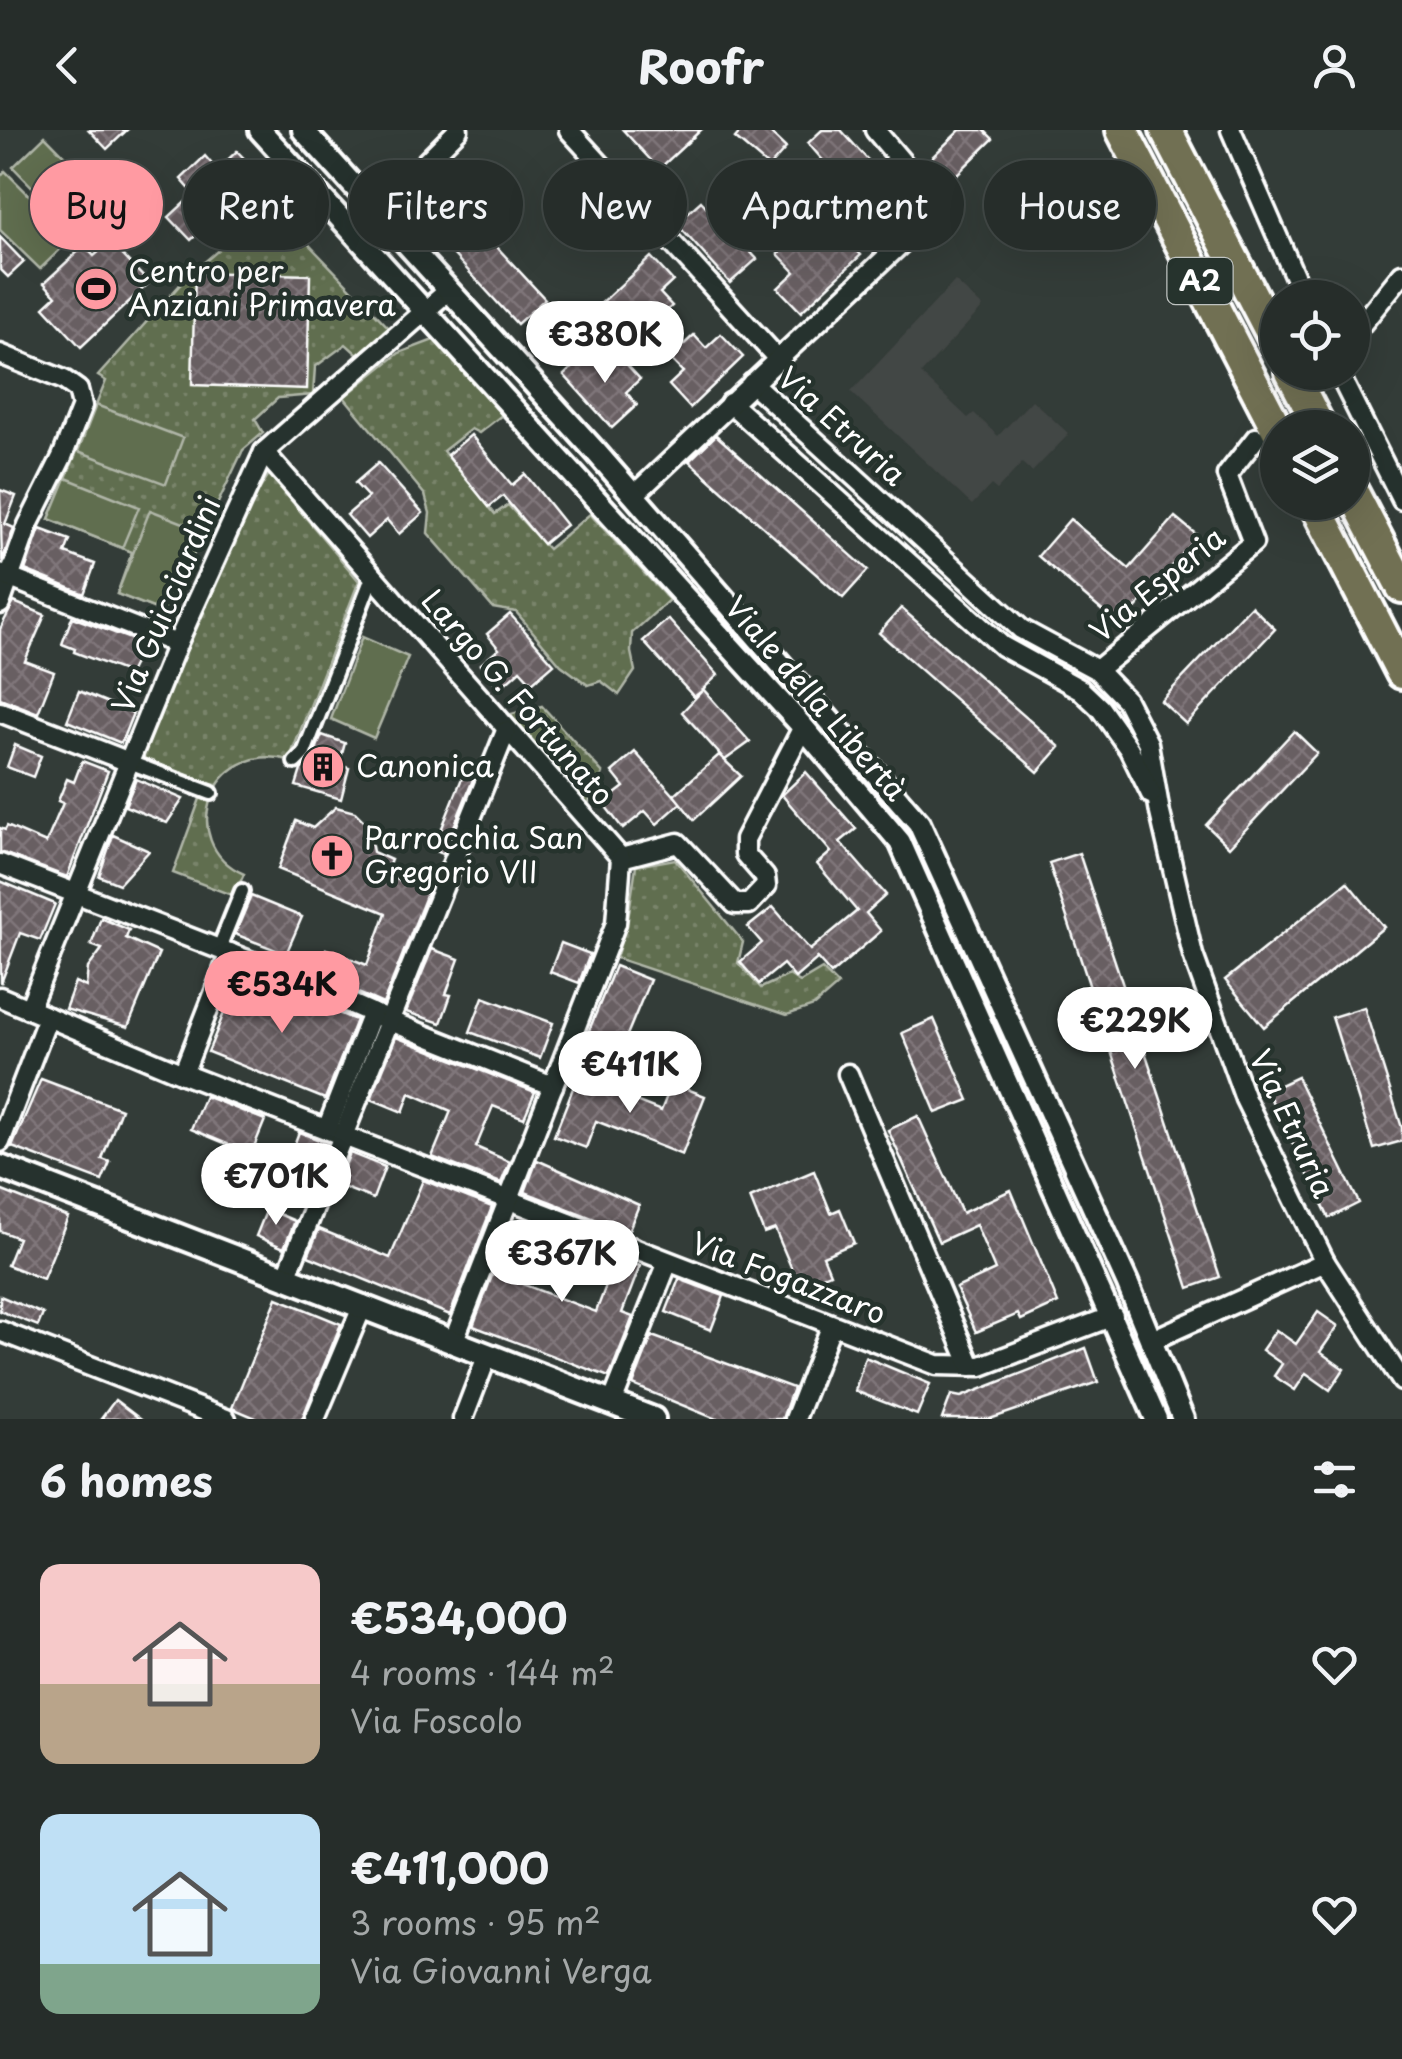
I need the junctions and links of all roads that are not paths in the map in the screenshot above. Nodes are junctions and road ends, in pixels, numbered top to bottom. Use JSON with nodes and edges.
{"nodes":[{"id":1,"x":260,"y":130,"type":"edge"},
{"id":2,"x":303,"y":130,"type":"edge"},
{"id":3,"x":458,"y":130,"type":"edge"},
{"id":4,"x":569,"y":130,"type":"edge"},
{"id":5,"x":875,"y":130,"type":"edge"},
{"id":6,"x":1122,"y":130,"type":"edge"},
{"id":7,"x":1166,"y":130,"type":"edge"},
{"id":8,"x":1232,"y":130,"type":"edge"},
{"id":9,"x":428,"y":160,"type":"edge"},
{"id":10,"x":349,"y":179,"type":"edge"},
{"id":11,"x":414,"y":250,"type":"edge"},
{"id":12,"x":1402,"y":274,"type":"edge"},
{"id":13,"x":1296,"y":280,"type":"edge"},
{"id":14,"x":450,"y":290,"type":"junction"},
{"id":15,"x":427,"y":310,"type":"junction"},
{"id":16,"x":1260,"y":311,"type":"edge"},
{"id":17,"x":1370,"y":314,"type":"edge"},
{"id":18,"x":0,"y":354,"type":"edge"},
{"id":19,"x":779,"y":360,"type":"junction"},
{"id":20,"x":752,"y":383,"type":"junction"},
{"id":21,"x":1347,"y":390,"type":"edge"},
{"id":22,"x":730,"y":403,"type":"junction"},
{"id":23,"x":1260,"y":420,"type":"edge"},
{"id":24,"x":1260,"y":442,"type":"edge"},
{"id":25,"x":264,"y":452,"type":"junction"},
{"id":26,"x":634,"y":495,"type":"junction"},
{"id":27,"x":1402,"y":500,"type":"edge"},
{"id":28,"x":1323,"y":520,"type":"edge"},
{"id":29,"x":1367,"y":520,"type":"edge"},
{"id":30,"x":372,"y":575,"type":"junction"},
{"id":31,"x":5,"y":576,"type":"edge"},
{"id":32,"x":1402,"y":587,"type":"edge"},
{"id":33,"x":0,"y":604,"type":"edge"},
{"id":34,"x":177,"y":644,"type":"junction"},
{"id":35,"x":1097,"y":670,"type":"junction"},
{"id":36,"x":1402,"y":673,"type":"edge"},
{"id":37,"x":0,"y":712,"type":"edge"},
{"id":38,"x":803,"y":727,"type":"junction"},
{"id":39,"x":506,"y":730,"type":"junction"},
{"id":40,"x":130,"y":762,"type":"junction"},
{"id":41,"x":295,"y":762,"type":"dead end"},
{"id":42,"x":212,"y":793,"type":"dead end"},
{"id":43,"x":1160,"y":813,"type":"junction"},
{"id":44,"x":621,"y":858,"type":"junction"},
{"id":45,"x":0,"y":864,"type":"edge"},
{"id":46,"x":242,"y":891,"type":"dead end"},
{"id":47,"x":75,"y":893,"type":"junction"},
{"id":48,"x":225,"y":951,"type":"junction"},
{"id":49,"x":0,"y":997,"type":"edge"},
{"id":50,"x":30,"y":1010,"type":"junction"},
{"id":51,"x":381,"y":1017,"type":"junction"},
{"id":52,"x":46,"y":1022,"type":"junction"},
{"id":53,"x":183,"y":1074,"type":"junction"},
{"id":54,"x":848,"y":1074,"type":"dead end"},
{"id":55,"x":553,"y":1086,"type":"junction"},
{"id":56,"x":327,"y":1129,"type":"junction"},
{"id":57,"x":346,"y":1137,"type":"junction"},
{"id":58,"x":0,"y":1142,"type":"edge"},
{"id":59,"x":0,"y":1166,"type":"edge"},
{"id":60,"x":510,"y":1200,"type":"junction"},
{"id":61,"x":668,"y":1262,"type":"junction"},
{"id":62,"x":1326,"y":1262,"type":"junction"},
{"id":63,"x":288,"y":1275,"type":"junction"},
{"id":64,"x":363,"y":1306,"type":"junction"},
{"id":65,"x":1112,"y":1316,"type":"junction"},
{"id":66,"x":830,"y":1326,"type":"junction"},
{"id":67,"x":0,"y":1331,"type":"edge"},
{"id":68,"x":454,"y":1340,"type":"junction"},
{"id":69,"x":1150,"y":1342,"type":"junction"},
{"id":70,"x":488,"y":1354,"type":"junction"},
{"id":71,"x":971,"y":1366,"type":"junction"},
{"id":72,"x":1402,"y":1381,"type":"edge"},
{"id":73,"x":615,"y":1409,"type":"edge"},
{"id":74,"x":226,"y":1419,"type":"edge"},
{"id":75,"x":315,"y":1419,"type":"edge"},
{"id":76,"x":463,"y":1419,"type":"edge"},
{"id":77,"x":653,"y":1419,"type":"edge"},
{"id":78,"x":795,"y":1419,"type":"edge"},
{"id":79,"x":1156,"y":1419,"type":"edge"},
{"id":80,"x":1183,"y":1419,"type":"edge"}],
"edges":[{"from":1,"to":15,"type":"street","name":"Viale della Libertà"},
{"from":2,"to":10,"type":"street","name":"Viale della Libertà"},
{"from":3,"to":9,"type":"street"},
{"from":4,"to":19,"type":"street"},
{"from":5,"to":19,"type":"street"},
{"from":6,"to":23,"type":"highway","number":"A2"},
{"from":7,"to":16,"type":"highway","number":"A2"},
{"from":8,"to":13,"type":"street"},
{"from":11,"to":14,"type":"street","name":"Viale della Libertà"},
{"from":12,"to":17,"type":"street"},
{"from":14,"to":15,"type":"street","name":"Via Guicciardini"},
{"from":14,"to":26,"type":"street","name":"Viale della Libertà"},
{"from":15,"to":25,"type":"street","name":"Via Guicciardini"},
{"from":15,"to":38,"type":"street","name":"Viale della Libertà"},
{"from":18,"to":31,"type":"street"},
{"from":19,"to":20,"type":"street"},
{"from":20,"to":22,"type":"street"},
{"from":20,"to":35,"type":"street","name":"Via Etruria"},
{"from":21,"to":27,"type":"street"},
{"from":22,"to":26,"type":"street"},
{"from":22,"to":43,"type":"street","name":"Via Etruria"},
{"from":24,"to":35,"type":"street","name":"Via Esperia"},
{"from":25,"to":30,"type":"street","name":"Largo G. Fortunato"},
{"from":25,"to":34,"type":"street","name":"Via Guicciardini"},
{"from":26,"to":69,"type":"street","name":"Viale della Libertà"},
{"from":28,"to":36,"type":"highway"},
{"from":29,"to":32,"type":"highway"},
{"from":30,"to":39,"type":"street","name":"Largo G. Fortunato"},
{"from":30,"to":41,"type":"street"},
{"from":31,"to":33,"type":"street"},
{"from":31,"to":34,"type":"street"},
{"from":34,"to":40,"type":"street","name":"Via Guicciardini"},
{"from":35,"to":43,"type":"street","name":"Via Etruria"},
{"from":37,"to":40,"type":"street"},
{"from":38,"to":44,"type":"street"},
{"from":38,"to":65,"type":"street","name":"Viale della Libertà"},
{"from":39,"to":44,"type":"street","name":"Largo G. Fortunato"},
{"from":39,"to":51,"type":"street"},
{"from":40,"to":42,"type":"street"},
{"from":40,"to":47,"type":"street","name":"Via Guicciardini"},
{"from":43,"to":62,"type":"street","name":"Via Etruria"},
{"from":44,"to":55,"type":"street"},
{"from":45,"to":47,"type":"street"},
{"from":46,"to":48,"type":"street"},
{"from":47,"to":48,"type":"street"},
{"from":47,"to":50,"type":"street","name":"Via Guicciardini"},
{"from":48,"to":51,"type":"street"},
{"from":48,"to":53,"type":"street"},
{"from":49,"to":50,"type":"street","name":"Via Fogazzaro"},
{"from":50,"to":52,"type":"street","name":"Via Fogazzaro"},
{"from":51,"to":55,"type":"street"},
{"from":51,"to":56,"type":"street"},
{"from":51,"to":57,"type":"street"},
{"from":52,"to":53,"type":"street","name":"Via Fogazzaro"},
{"from":52,"to":58,"type":"street"},
{"from":53,"to":56,"type":"street","name":"Via Fogazzaro"},
{"from":54,"to":71,"type":"street"},
{"from":55,"to":60,"type":"street"},
{"from":56,"to":57,"type":"street","name":"Via Fogazzaro"},
{"from":57,"to":60,"type":"street","name":"Via Fogazzaro"},
{"from":57,"to":63,"type":"street"},
{"from":59,"to":63,"type":"main road"},
{"from":60,"to":61,"type":"street","name":"Via Fogazzaro"},
{"from":60,"to":68,"type":"street"},
{"from":61,"to":66,"type":"street","name":"Via Fogazzaro"},
{"from":61,"to":73,"type":"street"},
{"from":62,"to":69,"type":"street"},
{"from":62,"to":72,"type":"street","name":"Via Etruria"},
{"from":63,"to":64,"type":"main road"},
{"from":64,"to":68,"type":"main road"},
{"from":64,"to":75,"type":"street"},
{"from":65,"to":71,"type":"street","name":"Via Fogazzaro"},
{"from":65,"to":79,"type":"street","name":"Viale della Libertà"},
{"from":66,"to":71,"type":"street","name":"Via Fogazzaro"},
{"from":66,"to":78,"type":"street"},
{"from":67,"to":74,"type":"street"},
{"from":68,"to":70,"type":"main road"},
{"from":69,"to":80,"type":"street","name":"Viale della Libertà"},
{"from":70,"to":73,"type":"main road"},
{"from":70,"to":76,"type":"street"},
{"from":73,"to":77,"type":"main road"}]}
